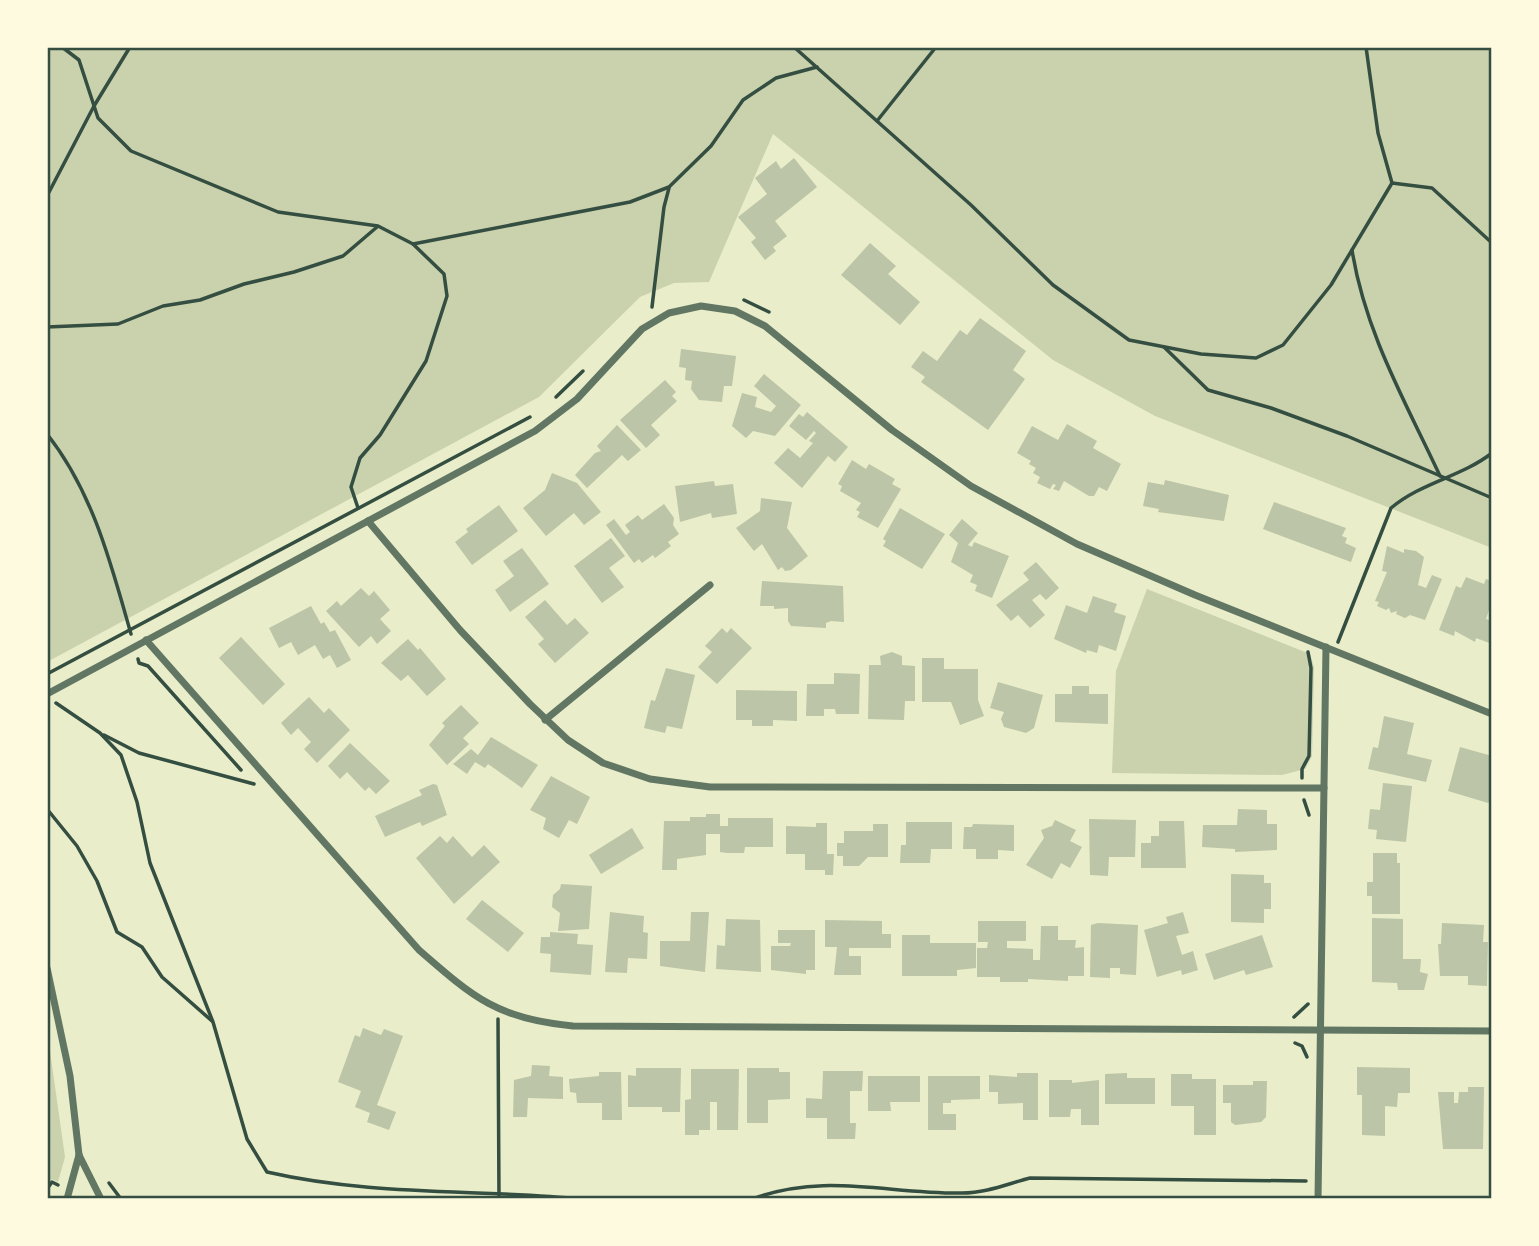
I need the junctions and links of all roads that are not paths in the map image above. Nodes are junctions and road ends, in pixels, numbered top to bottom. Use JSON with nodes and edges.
{"nodes":[{"id":1,"x":368,"y":521,"type":"junction"},
{"id":2,"x":710,"y":585,"type":"dead end"},
{"id":3,"x":146,"y":640,"type":"junction"},
{"id":4,"x":1326,"y":647,"type":"junction"},
{"id":5,"x":47,"y":696,"type":"edge"},
{"id":6,"x":1492,"y":713,"type":"edge"},
{"id":7,"x":545,"y":720,"type":"junction"},
{"id":8,"x":1324,"y":788,"type":"junction"},
{"id":9,"x":47,"y":968,"type":"edge"},
{"id":10,"x":1320,"y":1030,"type":"junction"},
{"id":11,"x":1492,"y":1031,"type":"edge"},
{"id":12,"x":79,"y":1155,"type":"junction"},
{"id":13,"x":67,"y":1199,"type":"edge"},
{"id":14,"x":101,"y":1199,"type":"edge"},
{"id":15,"x":1318,"y":1199,"type":"edge"}],
"edges":[{"from":1,"to":3,"type":"street"},
{"from":1,"to":4,"type":"street"},
{"from":1,"to":7,"type":"street"},
{"from":2,"to":7,"type":"street"},
{"from":3,"to":5,"type":"street"},
{"from":3,"to":10,"type":"street"},
{"from":4,"to":6,"type":"street"},
{"from":4,"to":8,"type":"street"},
{"from":7,"to":8,"type":"street"},
{"from":8,"to":10,"type":"street"},
{"from":9,"to":12,"type":"street"},
{"from":10,"to":11,"type":"street"},
{"from":10,"to":15,"type":"street"},
{"from":12,"to":13,"type":"street"},
{"from":12,"to":14,"type":"street"}]}
